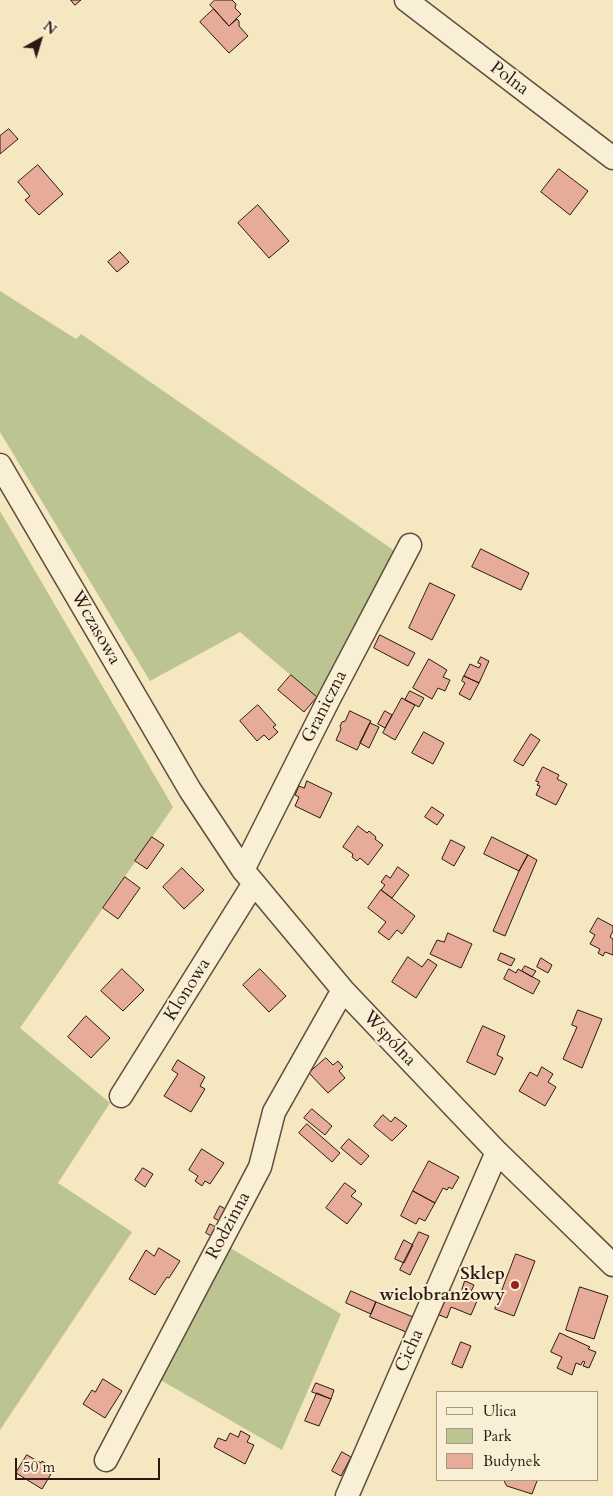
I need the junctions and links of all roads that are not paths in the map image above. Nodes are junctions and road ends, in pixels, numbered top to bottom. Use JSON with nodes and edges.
{"nodes":[{"id":1,"x":406,"y":0,"type":"edge"},
{"id":2,"x":613,"y":158,"type":"edge"},
{"id":3,"x":0,"y":465,"type":"edge"},
{"id":4,"x":410,"y":545,"type":"dead end"},
{"id":5,"x":190,"y":790,"type":"joint"},
{"id":6,"x":248,"y":877,"type":"junction"},
{"id":7,"x":343,"y":990,"type":"junction"},
{"id":8,"x":122,"y":1096,"type":"dead end"},
{"id":9,"x":498,"y":1152,"type":"junction"},
{"id":10,"x":613,"y":1265,"type":"edge"},
{"id":11,"x":106,"y":1460,"type":"dead end"},
{"id":12,"x":347,"y":1496,"type":"edge"}],
"edges":[{"from":1,"to":2,"type":"street","name":"Polna"},
{"from":3,"to":5,"type":"street","name":"Wczasowa"},
{"from":4,"to":6,"type":"street","name":"Graniczna"},
{"from":5,"to":6,"type":"street","name":"Wspólna"},
{"from":6,"to":7,"type":"street","name":"Wspólna"},
{"from":6,"to":8,"type":"street","name":"Klonowa"},
{"from":7,"to":9,"type":"street","name":"Wspólna"},
{"from":7,"to":11,"type":"street","name":"Rodzinna"},
{"from":9,"to":10,"type":"street","name":"Wspólna"},
{"from":9,"to":12,"type":"street","name":"Cicha"}]}
